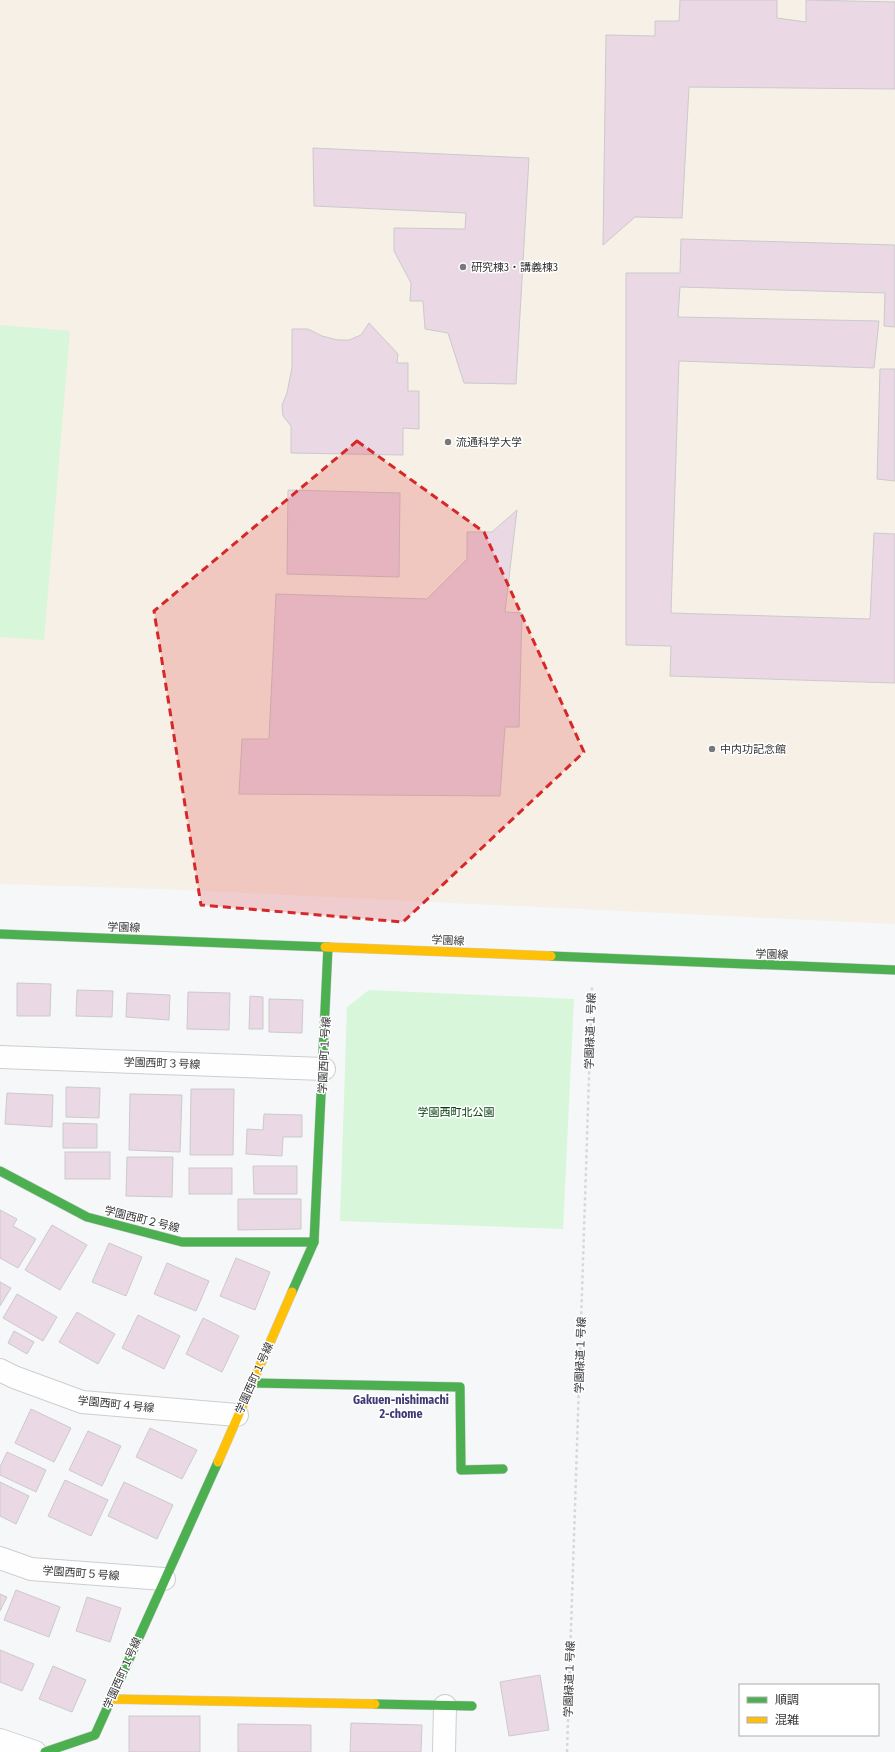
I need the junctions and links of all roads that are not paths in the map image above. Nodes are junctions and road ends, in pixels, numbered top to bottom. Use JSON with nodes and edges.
{"nodes":[{"id":1,"x":0,"y":934,"type":"edge"},
{"id":2,"x":328,"y":947,"type":"junction"},
{"id":3,"x":895,"y":970,"type":"edge"},
{"id":4,"x":0,"y":1057,"type":"edge"},
{"id":5,"x":324,"y":1069,"type":"junction"},
{"id":6,"x":0,"y":1171,"type":"edge"},
{"id":7,"x":314,"y":1242,"type":"junction"},
{"id":8,"x":0,"y":1370,"type":"edge"},
{"id":9,"x":253,"y":1383,"type":"junction"},
{"id":10,"x":238,"y":1414,"type":"junction"},
{"id":11,"x":503,"y":1469,"type":"dead end"},
{"id":12,"x":0,"y":1558,"type":"edge"},
{"id":13,"x":164,"y":1579,"type":"junction"},
{"id":14,"x":110,"y":1699,"type":"junction"},
{"id":15,"x":445,"y":1706,"type":"junction"},
{"id":16,"x":472,"y":1706,"type":"dead end"},
{"id":17,"x":0,"y":1740,"type":"edge"},
{"id":18,"x":35,"y":1752,"type":"edge"},
{"id":19,"x":45,"y":1752,"type":"edge"},
{"id":20,"x":444,"y":1752,"type":"edge"}],
"edges":[{"from":1,"to":2,"type":"street","name":"学園線"},
{"from":2,"to":3,"type":"street","name":"学園線"},
{"from":2,"to":5,"type":"street","name":"学園西町１号線"},
{"from":4,"to":5,"type":"street","name":"学園西町３号線"},
{"from":5,"to":7,"type":"street","name":"学園西町１号線"},
{"from":6,"to":7,"type":"street","name":"学園西町２号線"},
{"from":7,"to":9,"type":"street","name":"学園西町１号線"},
{"from":8,"to":10,"type":"street","name":"学園西町４号線"},
{"from":9,"to":10,"type":"street","name":"学園西町１号線"},
{"from":9,"to":11,"type":"street"},
{"from":10,"to":13,"type":"street","name":"学園西町１号線"},
{"from":12,"to":13,"type":"street","name":"学園西町５号線"},
{"from":13,"to":14,"type":"street","name":"学園西町１号線"},
{"from":14,"to":15,"type":"street"},
{"from":14,"to":19,"type":"street","name":"学園西町１号線"},
{"from":15,"to":16,"type":"street"},
{"from":15,"to":20,"type":"street"},
{"from":17,"to":18,"type":"street"}]}
